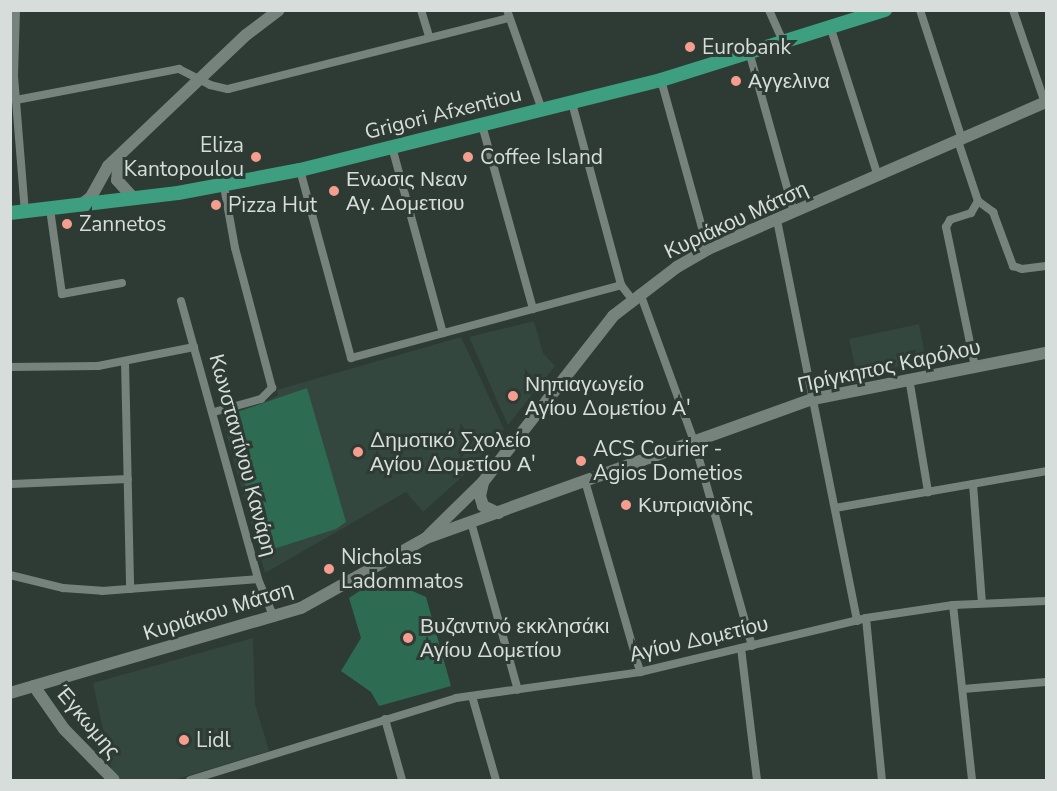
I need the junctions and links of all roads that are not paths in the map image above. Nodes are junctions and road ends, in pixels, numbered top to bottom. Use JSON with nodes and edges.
{"nodes":[{"id":1,"x":16,"y":10,"type":"edge"},
{"id":2,"x":279,"y":10,"type":"edge"},
{"id":3,"x":421,"y":10,"type":"edge"},
{"id":4,"x":769,"y":10,"type":"edge"},
{"id":5,"x":920,"y":10,"type":"edge"},
{"id":6,"x":1013,"y":10,"type":"edge"},
{"id":7,"x":879,"y":12,"type":"edge"},
{"id":8,"x":508,"y":14,"type":"edge"},
{"id":9,"x":831,"y":29,"type":"junction"},
{"id":10,"x":429,"y":37,"type":"junction"},
{"id":11,"x":784,"y":44,"type":"junction"},
{"id":12,"x":750,"y":55,"type":"junction"},
{"id":13,"x":200,"y":79,"type":"junction"},
{"id":14,"x":661,"y":80,"type":"junction"},
{"id":15,"x":16,"y":100,"type":"junction"},
{"id":16,"x":572,"y":103,"type":"junction"},
{"id":17,"x":1046,"y":103,"type":"edge"},
{"id":18,"x":542,"y":110,"type":"junction"},
{"id":19,"x":482,"y":125,"type":"junction"},
{"id":20,"x":960,"y":140,"type":"junction"},
{"id":21,"x":392,"y":147,"type":"junction"},
{"id":22,"x":119,"y":158,"type":"junction"},
{"id":23,"x":300,"y":170,"type":"junction"},
{"id":24,"x":878,"y":176,"type":"junction"},
{"id":25,"x":224,"y":186,"type":"junction"},
{"id":26,"x":134,"y":198,"type":"junction"},
{"id":27,"x":978,"y":201,"type":"junction"},
{"id":28,"x":81,"y":205,"type":"junction"},
{"id":29,"x":50,"y":209,"type":"junction"},
{"id":30,"x":25,"y":212,"type":"junction"},
{"id":31,"x":10,"y":213,"type":"edge"},
{"id":32,"x":794,"y":213,"type":"junction"},
{"id":33,"x":777,"y":220,"type":"junction"},
{"id":34,"x":708,"y":249,"type":"junction"},
{"id":35,"x":1047,"y":266,"type":"edge"},
{"id":36,"x":122,"y":283,"type":"dead end"},
{"id":37,"x":621,"y":285,"type":"junction"},
{"id":38,"x":636,"y":296,"type":"junction"},
{"id":39,"x":181,"y":301,"type":"dead end"},
{"id":40,"x":533,"y":309,"type":"junction"},
{"id":41,"x":443,"y":333,"type":"junction"},
{"id":42,"x":194,"y":347,"type":"junction"},
{"id":43,"x":1047,"y":353,"type":"edge"},
{"id":44,"x":125,"y":362,"type":"junction"},
{"id":45,"x":10,"y":367,"type":"edge"},
{"id":46,"x":975,"y":367,"type":"junction"},
{"id":47,"x":909,"y":378,"type":"junction"},
{"id":48,"x":813,"y":399,"type":"junction"},
{"id":49,"x":214,"y":412,"type":"junction"},
{"id":50,"x":694,"y":441,"type":"junction"},
{"id":51,"x":1047,"y":471,"type":"edge"},
{"id":52,"x":128,"y":479,"type":"junction"},
{"id":53,"x":585,"y":481,"type":"junction"},
{"id":54,"x":483,"y":482,"type":"junction"},
{"id":55,"x":12,"y":484,"type":"dead end"},
{"id":56,"x":973,"y":484,"type":"junction"},
{"id":57,"x":928,"y":492,"type":"junction"},
{"id":58,"x":835,"y":508,"type":"junction"},
{"id":59,"x":498,"y":513,"type":"junction"},
{"id":60,"x":471,"y":522,"type":"junction"},
{"id":61,"x":426,"y":538,"type":"junction"},
{"id":62,"x":10,"y":575,"type":"edge"},
{"id":63,"x":258,"y":579,"type":"junction"},
{"id":64,"x":130,"y":589,"type":"junction"},
{"id":65,"x":1047,"y":601,"type":"edge"},
{"id":66,"x":982,"y":603,"type":"junction"},
{"id":67,"x":953,"y":605,"type":"junction"},
{"id":68,"x":274,"y":618,"type":"junction"},
{"id":69,"x":861,"y":620,"type":"junction"},
{"id":70,"x":752,"y":646,"type":"junction"},
{"id":71,"x":741,"y":648,"type":"junction"},
{"id":72,"x":640,"y":672,"type":"junction"},
{"id":73,"x":1047,"y":682,"type":"edge"},
{"id":74,"x":34,"y":686,"type":"junction"},
{"id":75,"x":963,"y":689,"type":"junction"},
{"id":76,"x":518,"y":690,"type":"junction"},
{"id":77,"x":10,"y":693,"type":"edge"},
{"id":78,"x":472,"y":696,"type":"junction"},
{"id":79,"x":385,"y":719,"type":"junction"},
{"id":80,"x":114,"y":780,"type":"edge"},
{"id":81,"x":190,"y":780,"type":"edge"},
{"id":82,"x":402,"y":780,"type":"edge"},
{"id":83,"x":496,"y":780,"type":"edge"},
{"id":84,"x":757,"y":780,"type":"edge"},
{"id":85,"x":882,"y":780,"type":"edge"},
{"id":86,"x":972,"y":780,"type":"edge"}],
"edges":[{"from":1,"to":15,"type":"street"},
{"from":2,"to":13,"type":"main road"},
{"from":3,"to":10,"type":"street"},
{"from":4,"to":11,"type":"street"},
{"from":5,"to":20,"type":"street"},
{"from":6,"to":17,"type":"street"},
{"from":7,"to":9,"type":"main road","name":"Grigori Afxentiou"},
{"from":8,"to":10,"type":"street"},
{"from":8,"to":18,"type":"street"},
{"from":9,"to":11,"type":"main road","name":"Grigori Afxentiou"},
{"from":9,"to":24,"type":"street"},
{"from":10,"to":13,"type":"street"},
{"from":11,"to":12,"type":"main road","name":"Grigori Afxentiou"},
{"from":12,"to":14,"type":"main road","name":"Grigori Afxentiou"},
{"from":12,"to":32,"type":"street"},
{"from":13,"to":15,"type":"street"},
{"from":13,"to":22,"type":"main road"},
{"from":14,"to":16,"type":"main road","name":"Grigori Afxentiou"},
{"from":14,"to":34,"type":"street"},
{"from":15,"to":30,"type":"street"},
{"from":16,"to":18,"type":"main road","name":"Grigori Afxentiou"},
{"from":16,"to":37,"type":"street"},
{"from":17,"to":20,"type":"main road","name":"Κυριάκου Μάτση"},
{"from":18,"to":19,"type":"main road","name":"Grigori Afxentiou"},
{"from":19,"to":21,"type":"main road","name":"Grigori Afxentiou"},
{"from":19,"to":40,"type":"street"},
{"from":20,"to":24,"type":"main road","name":"Κυριάκου Μάτση"},
{"from":20,"to":27,"type":"street"},
{"from":21,"to":23,"type":"main road","name":"Grigori Afxentiou"},
{"from":21,"to":41,"type":"street"},
{"from":22,"to":26,"type":"main road"},
{"from":22,"to":28,"type":"main road"},
{"from":23,"to":25,"type":"main road","name":"Grigori Afxentiou"},
{"from":23,"to":41,"type":"street"},
{"from":24,"to":32,"type":"main road","name":"Κυριάκου Μάτση"},
{"from":25,"to":26,"type":"main road","name":"Grigori Afxentiou"},
{"from":25,"to":49,"type":"street"},
{"from":26,"to":28,"type":"main road","name":"Grigori Afxentiou"},
{"from":27,"to":35,"type":"street"},
{"from":27,"to":46,"type":"street"},
{"from":28,"to":29,"type":"main road","name":"Grigori Afxentiou"},
{"from":29,"to":30,"type":"main road","name":"Grigori Afxentiou"},
{"from":29,"to":36,"type":"street"},
{"from":30,"to":31,"type":"main road","name":"Grigori Afxentiou"},
{"from":32,"to":33,"type":"main road","name":"Κυριάκου Μάτση"},
{"from":33,"to":34,"type":"main road","name":"Κυριάκου Μάτση"},
{"from":33,"to":48,"type":"street"},
{"from":34,"to":38,"type":"main road","name":"Κυριάκου Μάτση"},
{"from":37,"to":38,"type":"street"},
{"from":37,"to":40,"type":"street"},
{"from":38,"to":50,"type":"street"},
{"from":38,"to":54,"type":"main road","name":"Κυριάκου Μάτση"},
{"from":39,"to":42,"type":"street","name":"Κωνσταντίνου Κανάρη"},
{"from":40,"to":41,"type":"street"},
{"from":42,"to":44,"type":"street"},
{"from":42,"to":49,"type":"street","name":"Κωνσταντίνου Κανάρη"},
{"from":43,"to":46,"type":"main road","name":"Πρίγκηπος Καρόλου"},
{"from":44,"to":45,"type":"street"},
{"from":44,"to":52,"type":"street"},
{"from":46,"to":47,"type":"main road","name":"Πρίγκηπος Καρόλου"},
{"from":47,"to":48,"type":"main road","name":"Πρίγκηπος Καρόλου"},
{"from":47,"to":57,"type":"street"},
{"from":48,"to":50,"type":"main road","name":"Πρίγκηπος Καρόλου"},
{"from":48,"to":58,"type":"street"},
{"from":49,"to":63,"type":"street","name":"Κωνσταντίνου Κανάρη"},
{"from":50,"to":53,"type":"main road","name":"Πρίγκηπος Καρόλου"},
{"from":50,"to":70,"type":"street"},
{"from":51,"to":56,"type":"street"},
{"from":52,"to":55,"type":"street"},
{"from":52,"to":64,"type":"street"},
{"from":53,"to":59,"type":"main road","name":"Πρίγκηπος Καρόλου"},
{"from":53,"to":72,"type":"street"},
{"from":54,"to":59,"type":"main road"},
{"from":54,"to":61,"type":"main road","name":"Κυριάκου Μάτση"},
{"from":56,"to":57,"type":"street"},
{"from":56,"to":66,"type":"street"},
{"from":57,"to":58,"type":"street"},
{"from":58,"to":69,"type":"street"},
{"from":59,"to":60,"type":"main road","name":"Πρίγκηπος Καρόλου"},
{"from":60,"to":61,"type":"main road","name":"Κυριάκου Μάτση"},
{"from":60,"to":76,"type":"street"},
{"from":61,"to":68,"type":"main road","name":"Κυριάκου Μάτση"},
{"from":62,"to":64,"type":"street"},
{"from":63,"to":64,"type":"street"},
{"from":63,"to":68,"type":"street","name":"Κωνσταντίνου Κανάρη"},
{"from":65,"to":66,"type":"street","name":"Αγίου Δομετίου"},
{"from":66,"to":67,"type":"street","name":"Αγίου Δομετίου"},
{"from":67,"to":69,"type":"street","name":"Αγίου Δομετίου"},
{"from":67,"to":75,"type":"street"},
{"from":68,"to":74,"type":"main road","name":"Κυριάκου Μάτση"},
{"from":69,"to":70,"type":"street","name":"Αγίου Δομετίου"},
{"from":69,"to":85,"type":"street"},
{"from":70,"to":71,"type":"street","name":"Αγίου Δομετίου"},
{"from":71,"to":72,"type":"street","name":"Αγίου Δομετίου"},
{"from":71,"to":84,"type":"street"},
{"from":72,"to":76,"type":"street","name":"Αγίου Δομετίου"},
{"from":73,"to":75,"type":"street"},
{"from":74,"to":77,"type":"main road","name":"Κυριάκου Μάτση"},
{"from":74,"to":80,"type":"main road","name":"Έγκωμης"},
{"from":75,"to":86,"type":"street"},
{"from":76,"to":78,"type":"street","name":"Αγίου Δομετίου"},
{"from":78,"to":79,"type":"street","name":"Αγίου Δομετίου"},
{"from":78,"to":83,"type":"street"},
{"from":79,"to":81,"type":"street","name":"Αγίου Δομετίου"},
{"from":79,"to":82,"type":"street"}]}
